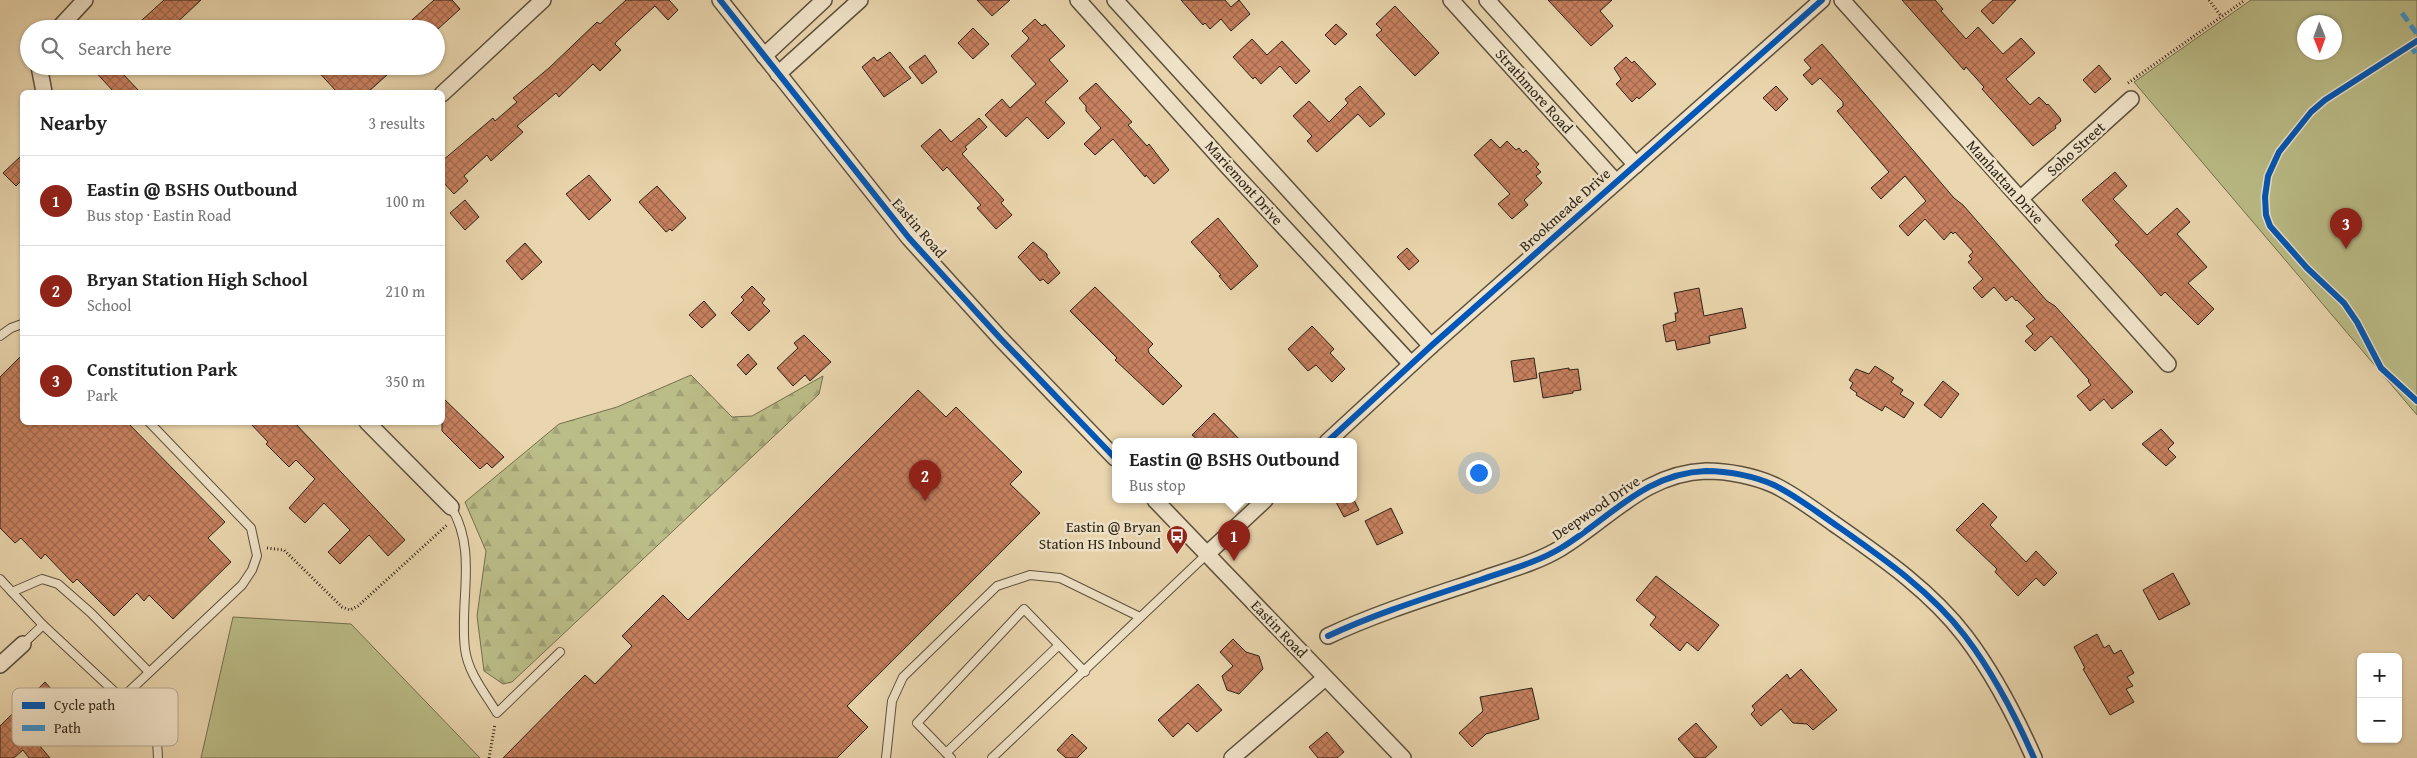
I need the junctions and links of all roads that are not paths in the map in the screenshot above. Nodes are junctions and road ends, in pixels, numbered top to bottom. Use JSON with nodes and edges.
{"nodes":[{"id":1,"x":86,"y":0,"type":"edge"},
{"id":2,"x":543,"y":0,"type":"edge"},
{"id":3,"x":720,"y":0,"type":"edge"},
{"id":4,"x":824,"y":0,"type":"edge"},
{"id":5,"x":860,"y":0,"type":"edge"},
{"id":6,"x":1078,"y":0,"type":"edge"},
{"id":7,"x":1115,"y":0,"type":"edge"},
{"id":8,"x":1452,"y":0,"type":"edge"},
{"id":9,"x":1487,"y":0,"type":"edge"},
{"id":10,"x":1822,"y":0,"type":"edge"},
{"id":11,"x":1842,"y":0,"type":"edge"},
{"id":12,"x":67,"y":20,"type":"edge"},
{"id":13,"x":764,"y":56,"type":"junction"},
{"id":14,"x":778,"y":74,"type":"junction"},
{"id":15,"x":41,"y":75,"type":"edge"},
{"id":16,"x":44,"y":90,"type":"edge"},
{"id":17,"x":445,"y":91,"type":"edge"},
{"id":18,"x":2127,"y":103,"type":"road end"},
{"id":19,"x":1249,"y":148,"type":"junction"},
{"id":20,"x":1636,"y":165,"type":"junction"},
{"id":21,"x":1228,"y":167,"type":"junction"},
{"id":22,"x":1616,"y":182,"type":"junction"},
{"id":23,"x":2020,"y":199,"type":"junction"},
{"id":24,"x":20,"y":325,"type":"edge"},
{"id":25,"x":0,"y":336,"type":"edge"},
{"id":26,"x":1431,"y":346,"type":"junction"},
{"id":27,"x":1411,"y":364,"type":"junction"},
{"id":28,"x":2168,"y":364,"type":"dead end"},
{"id":29,"x":152,"y":425,"type":"edge"},
{"id":30,"x":370,"y":425,"type":"edge"},
{"id":31,"x":1331,"y":438,"type":"edge"},
{"id":32,"x":1112,"y":455,"type":"edge"},
{"id":33,"x":1158,"y":503,"type":"edge"},
{"id":34,"x":1262,"y":503,"type":"edge"},
{"id":35,"x":454,"y":512,"type":"joint"},
{"id":36,"x":1207,"y":554,"type":"junction"},
{"id":37,"x":0,"y":579,"type":"edge"},
{"id":38,"x":12,"y":592,"type":"junction"},
{"id":39,"x":1140,"y":618,"type":"junction"},
{"id":40,"x":43,"y":626,"type":"junction"},
{"id":41,"x":1328,"y":636,"type":"dead end"},
{"id":42,"x":24,"y":644,"type":"joint"},
{"id":43,"x":1058,"y":646,"type":"junction"},
{"id":44,"x":560,"y":652,"type":"dead end"},
{"id":45,"x":0,"y":665,"type":"edge"},
{"id":46,"x":149,"y":672,"type":"junction"},
{"id":47,"x":1085,"y":672,"type":"junction"},
{"id":48,"x":1325,"y":678,"type":"junction"},
{"id":49,"x":109,"y":688,"type":"edge"},
{"id":50,"x":132,"y":688,"type":"edge"},
{"id":51,"x":948,"y":755,"type":"edge"},
{"id":52,"x":886,"y":758,"type":"edge"},
{"id":53,"x":992,"y":758,"type":"edge"},
{"id":54,"x":1232,"y":758,"type":"edge"},
{"id":55,"x":1403,"y":758,"type":"edge"},
{"id":56,"x":2034,"y":758,"type":"edge"}],
"edges":[{"from":1,"to":12,"type":"street"},
{"from":2,"to":17,"type":"street"},
{"from":3,"to":13,"type":"street","name":"Eastin Road"},
{"from":4,"to":13,"type":"street"},
{"from":5,"to":14,"type":"street"},
{"from":6,"to":21,"type":"street","name":"Mariemont Drive"},
{"from":7,"to":19,"type":"street","name":"Mariemont Drive"},
{"from":8,"to":22,"type":"street","name":"Strathmore Road"},
{"from":9,"to":20,"type":"street","name":"Strathmore Road"},
{"from":10,"to":20,"type":"street","name":"Brookmeade Drive"},
{"from":11,"to":23,"type":"street","name":"Manhattan Drive"},
{"from":13,"to":14,"type":"street","name":"Eastin Road"},
{"from":14,"to":32,"type":"street","name":"Eastin Road"},
{"from":15,"to":16,"type":"street"},
{"from":18,"to":23,"type":"street","name":"Soho Street"},
{"from":19,"to":21,"type":"street"},
{"from":19,"to":26,"type":"street","name":"Mariemont Drive"},
{"from":20,"to":22,"type":"street","name":"Brookmeade Drive"},
{"from":21,"to":27,"type":"street","name":"Mariemont Drive"},
{"from":22,"to":26,"type":"street","name":"Brookmeade Drive"},
{"from":23,"to":28,"type":"street","name":"Manhattan Drive"},
{"from":24,"to":25,"type":"lane"},
{"from":26,"to":27,"type":"street","name":"Brookmeade Drive"},
{"from":27,"to":31,"type":"street","name":"Brookmeade Drive"},
{"from":29,"to":46,"type":"lane"},
{"from":30,"to":35,"type":"street"},
{"from":33,"to":36,"type":"street","name":"Eastin Road"},
{"from":34,"to":36,"type":"street"},
{"from":35,"to":44,"type":"lane"},
{"from":36,"to":39,"type":"lane"},
{"from":36,"to":48,"type":"street","name":"Eastin Road"},
{"from":37,"to":38,"type":"lane"},
{"from":38,"to":40,"type":"lane"},
{"from":38,"to":46,"type":"lane"},
{"from":39,"to":47,"type":"lane"},
{"from":39,"to":52,"type":"lane"},
{"from":40,"to":42,"type":"lane"},
{"from":40,"to":49,"type":"lane"},
{"from":41,"to":56,"type":"street","name":"Deepwood Drive"},
{"from":42,"to":45,"type":"street"},
{"from":43,"to":47,"type":"lane"},
{"from":43,"to":51,"type":"lane"},
{"from":43,"to":51,"type":"lane"},
{"from":46,"to":50,"type":"lane"},
{"from":47,"to":53,"type":"lane"},
{"from":48,"to":54,"type":"street"},
{"from":48,"to":55,"type":"street","name":"Eastin Road"}]}
